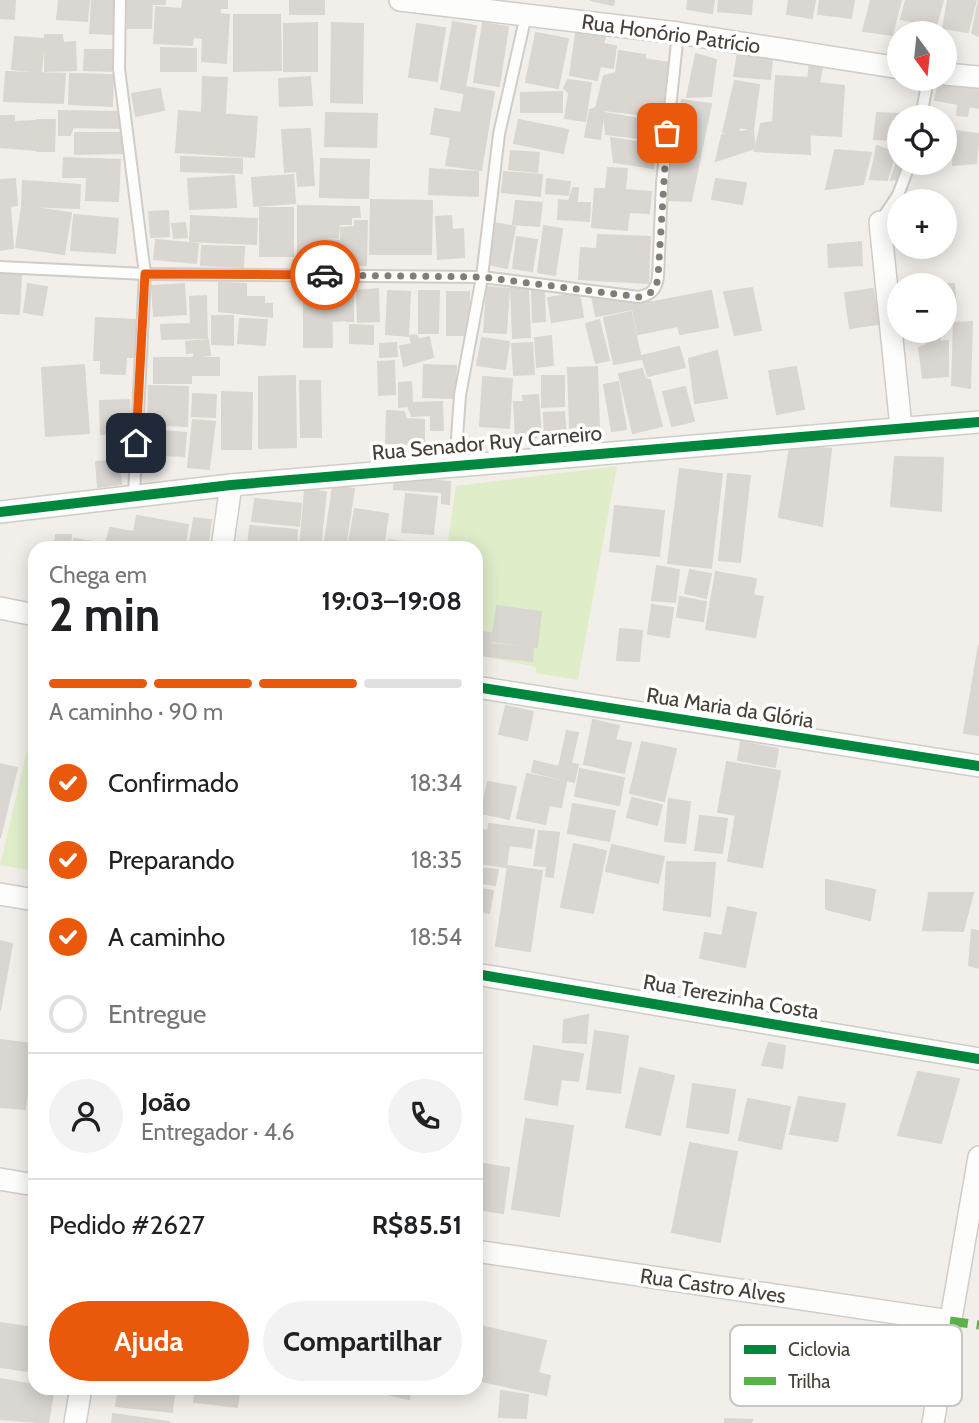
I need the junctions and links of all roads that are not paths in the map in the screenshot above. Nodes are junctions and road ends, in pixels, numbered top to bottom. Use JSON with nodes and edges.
{"nodes":[{"id":1,"x":120,"y":0,"type":"edge"},
{"id":2,"x":400,"y":0,"type":"edge"},
{"id":3,"x":526,"y":15,"type":"junction"},
{"id":4,"x":678,"y":33,"type":"junction"},
{"id":5,"x":887,"y":66,"type":"edge"},
{"id":6,"x":957,"y":75,"type":"edge"},
{"id":7,"x":979,"y":77,"type":"edge"},
{"id":8,"x":906,"y":175,"type":"edge"},
{"id":9,"x":880,"y":222,"type":"joint"},
{"id":10,"x":0,"y":267,"type":"edge"},
{"id":11,"x":145,"y":274,"type":"junction"},
{"id":12,"x":482,"y":277,"type":"junction"},
{"id":13,"x":979,"y":422,"type":"edge"},
{"id":14,"x":901,"y":427,"type":"junction"},
{"id":15,"x":455,"y":466,"type":"junction"},
{"id":16,"x":231,"y":485,"type":"junction"},
{"id":17,"x":134,"y":494,"type":"junction"},
{"id":18,"x":0,"y":512,"type":"edge"},
{"id":19,"x":223,"y":541,"type":"edge"},
{"id":20,"x":0,"y":608,"type":"edge"},
{"id":21,"x":28,"y":614,"type":"edge"},
{"id":22,"x":483,"y":688,"type":"edge"},
{"id":23,"x":979,"y":766,"type":"edge"},
{"id":24,"x":0,"y":894,"type":"edge"},
{"id":25,"x":28,"y":899,"type":"edge"},
{"id":26,"x":483,"y":975,"type":"edge"},
{"id":27,"x":979,"y":1059,"type":"edge"},
{"id":28,"x":979,"y":1157,"type":"edge"},
{"id":29,"x":0,"y":1179,"type":"edge"},
{"id":30,"x":28,"y":1184,"type":"edge"},
{"id":31,"x":483,"y":1252,"type":"edge"},
{"id":32,"x":950,"y":1321,"type":"junction"},
{"id":33,"x":949,"y":1325,"type":"edge"},
{"id":34,"x":80,"y":1395,"type":"edge"},
{"id":35,"x":75,"y":1423,"type":"edge"}],
"edges":[{"from":1,"to":11,"type":"lane"},
{"from":2,"to":3,"type":"street","name":"Rua Honório Patrício"},
{"from":3,"to":4,"type":"street","name":"Rua Honório Patrício"},
{"from":3,"to":12,"type":"lane"},
{"from":4,"to":5,"type":"street","name":"Rua Honório Patrício"},
{"from":4,"to":12,"type":"lane"},
{"from":6,"to":7,"type":"street"},
{"from":8,"to":9,"type":"lane"},
{"from":9,"to":14,"type":"street"},
{"from":10,"to":11,"type":"lane"},
{"from":11,"to":12,"type":"lane"},
{"from":11,"to":17,"type":"lane"},
{"from":12,"to":15,"type":"lane"},
{"from":13,"to":14,"type":"street","name":"Rua Senador Ruy Carneiro"},
{"from":14,"to":15,"type":"street","name":"Rua Senador Ruy Carneiro"},
{"from":15,"to":16,"type":"street","name":"Rua Senador Ruy Carneiro"},
{"from":16,"to":17,"type":"street","name":"Rua Senador Ruy Carneiro"},
{"from":16,"to":19,"type":"street"},
{"from":17,"to":18,"type":"street","name":"Rua Senador Ruy Carneiro"},
{"from":20,"to":21,"type":"street"},
{"from":22,"to":23,"type":"street","name":"Rua Maria da Glória"},
{"from":24,"to":25,"type":"street"},
{"from":26,"to":27,"type":"street","name":"Rua Terezinha Costa"},
{"from":28,"to":32,"type":"street"},
{"from":29,"to":30,"type":"street"},
{"from":31,"to":32,"type":"street","name":"Rua Castro Alves"},
{"from":32,"to":33,"type":"street"},
{"from":34,"to":35,"type":"street"}]}
